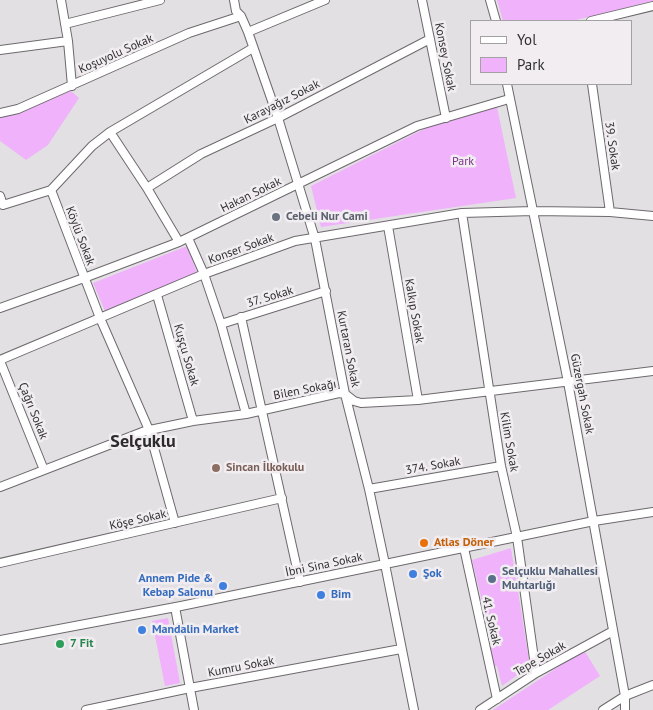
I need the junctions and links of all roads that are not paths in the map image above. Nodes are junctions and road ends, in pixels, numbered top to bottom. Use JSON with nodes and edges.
{"nodes":[{"id":1,"x":61,"y":0,"type":"edge"},
{"id":2,"x":160,"y":0,"type":"edge"},
{"id":3,"x":234,"y":0,"type":"edge"},
{"id":4,"x":325,"y":0,"type":"edge"},
{"id":5,"x":422,"y":0,"type":"edge"},
{"id":6,"x":490,"y":0,"type":"edge"},
{"id":7,"x":145,"y":2,"type":"edge"},
{"id":8,"x":653,"y":6,"type":"edge"},
{"id":9,"x":241,"y":16,"type":"junction"},
{"id":10,"x":496,"y":20,"type":"edge"},
{"id":11,"x":594,"y":20,"type":"edge"},
{"id":12,"x":66,"y":24,"type":"junction"},
{"id":13,"x":248,"y":32,"type":"junction"},
{"id":14,"x":430,"y":39,"type":"junction"},
{"id":15,"x":68,"y":41,"type":"junction"},
{"id":16,"x":253,"y":48,"type":"junction"},
{"id":17,"x":0,"y":50,"type":"edge"},
{"id":18,"x":507,"y":85,"type":"edge"},
{"id":19,"x":592,"y":85,"type":"edge"},
{"id":20,"x":72,"y":86,"type":"junction"},
{"id":21,"x":509,"y":99,"type":"junction"},
{"id":22,"x":0,"y":113,"type":"edge"},
{"id":23,"x":278,"y":118,"type":"junction"},
{"id":24,"x":446,"y":118,"type":"junction"},
{"id":25,"x":110,"y":132,"type":"junction"},
{"id":26,"x":298,"y":185,"type":"junction"},
{"id":27,"x":147,"y":188,"type":"junction"},
{"id":28,"x":51,"y":190,"type":"junction"},
{"id":29,"x":0,"y":196,"type":"edge"},
{"id":30,"x":533,"y":210,"type":"junction"},
{"id":31,"x":610,"y":212,"type":"junction"},
{"id":32,"x":462,"y":213,"type":"junction"},
{"id":33,"x":653,"y":216,"type":"edge"},
{"id":34,"x":388,"y":226,"type":"junction"},
{"id":35,"x":188,"y":238,"type":"junction"},
{"id":36,"x":315,"y":239,"type":"junction"},
{"id":37,"x":179,"y":242,"type":"junction"},
{"id":38,"x":204,"y":274,"type":"junction"},
{"id":39,"x":84,"y":278,"type":"junction"},
{"id":40,"x":326,"y":291,"type":"junction"},
{"id":41,"x":157,"y":295,"type":"junction"},
{"id":42,"x":0,"y":307,"type":"edge"},
{"id":43,"x":241,"y":317,"type":"junction"},
{"id":44,"x":100,"y":318,"type":"junction"},
{"id":45,"x":221,"y":324,"type":"junction"},
{"id":46,"x":0,"y":361,"type":"edge"},
{"id":47,"x":653,"y":371,"type":"edge"},
{"id":48,"x":568,"y":382,"type":"junction"},
{"id":49,"x":489,"y":391,"type":"junction"},
{"id":50,"x":345,"y":394,"type":"junction"},
{"id":51,"x":418,"y":400,"type":"junction"},
{"id":52,"x":262,"y":410,"type":"junction"},
{"id":53,"x":246,"y":414,"type":"junction"},
{"id":54,"x":193,"y":421,"type":"junction"},
{"id":55,"x":149,"y":430,"type":"junction"},
{"id":56,"x":501,"y":466,"type":"junction"},
{"id":57,"x":44,"y":470,"type":"junction"},
{"id":58,"x":0,"y":487,"type":"edge"},
{"id":59,"x":369,"y":489,"type":"junction"},
{"id":60,"x":282,"y":498,"type":"junction"},
{"id":61,"x":653,"y":512,"type":"edge"},
{"id":62,"x":594,"y":521,"type":"junction"},
{"id":63,"x":175,"y":523,"type":"junction"},
{"id":64,"x":517,"y":537,"type":"junction"},
{"id":65,"x":464,"y":548,"type":"junction"},
{"id":66,"x":0,"y":563,"type":"edge"},
{"id":67,"x":385,"y":564,"type":"junction"},
{"id":68,"x":300,"y":582,"type":"junction"},
{"id":69,"x":175,"y":607,"type":"junction"},
{"id":70,"x":613,"y":631,"type":"junction"},
{"id":71,"x":0,"y":639,"type":"edge"},
{"id":72,"x":401,"y":649,"type":"junction"},
{"id":73,"x":536,"y":673,"type":"junction"},
{"id":74,"x":653,"y":685,"type":"edge"},
{"id":75,"x":190,"y":688,"type":"junction"},
{"id":76,"x":625,"y":696,"type":"junction"},
{"id":77,"x":497,"y":698,"type":"junction"},
{"id":78,"x":86,"y":710,"type":"edge"},
{"id":79,"x":194,"y":710,"type":"edge"},
{"id":80,"x":414,"y":710,"type":"edge"},
{"id":81,"x":480,"y":710,"type":"edge"},
{"id":82,"x":603,"y":710,"type":"edge"},
{"id":83,"x":625,"y":710,"type":"edge"}],
"edges":[{"from":1,"to":12,"type":"street"},
{"from":2,"to":7,"type":"street"},
{"from":3,"to":9,"type":"street","name":"Kurtaran Sokak"},
{"from":4,"to":13,"type":"street"},
{"from":5,"to":14,"type":"street","name":"Konsey Sokak"},
{"from":6,"to":10,"type":"street"},
{"from":7,"to":12,"type":"street"},
{"from":8,"to":11,"type":"street"},
{"from":9,"to":13,"type":"street","name":"Kurtaran Sokak"},
{"from":9,"to":20,"type":"street","name":"Koşuyolu Sokak"},
{"from":12,"to":15,"type":"street"},
{"from":13,"to":16,"type":"street","name":"Kurtaran Sokak"},
{"from":14,"to":23,"type":"street","name":"Karayağız Sokak"},
{"from":14,"to":24,"type":"street","name":"Konsey Sokak"},
{"from":15,"to":17,"type":"street"},
{"from":15,"to":20,"type":"street"},
{"from":16,"to":23,"type":"street","name":"Kurtaran Sokak"},
{"from":16,"to":25,"type":"street"},
{"from":18,"to":21,"type":"street","name":"Güzergah Sokak"},
{"from":19,"to":31,"type":"street","name":"39. Sokak"},
{"from":20,"to":22,"type":"street","name":"Koşuyolu Sokak"},
{"from":21,"to":24,"type":"street","name":"Hakan Sokak"},
{"from":21,"to":30,"type":"street","name":"Güzergah Sokak"},
{"from":23,"to":26,"type":"street","name":"Kurtaran Sokak"},
{"from":23,"to":27,"type":"street","name":"Karayağız Sokak"},
{"from":24,"to":26,"type":"street","name":"Hakan Sokak"},
{"from":25,"to":27,"type":"street"},
{"from":25,"to":28,"type":"street"},
{"from":26,"to":35,"type":"street","name":"Hakan Sokak"},
{"from":26,"to":36,"type":"street","name":"Kurtaran Sokak"},
{"from":27,"to":37,"type":"street"},
{"from":28,"to":29,"type":"street"},
{"from":28,"to":39,"type":"street","name":"Köylü Sokak"},
{"from":30,"to":31,"type":"street","name":"Konser Sokak"},
{"from":30,"to":32,"type":"street","name":"Konser Sokak"},
{"from":30,"to":48,"type":"street","name":"Güzergah Sokak"},
{"from":31,"to":33,"type":"street","name":"Konser Sokak"},
{"from":32,"to":34,"type":"street","name":"Konser Sokak"},
{"from":32,"to":49,"type":"street","name":"Kilim Sokak"},
{"from":34,"to":36,"type":"street","name":"Konser Sokak"},
{"from":34,"to":51,"type":"street","name":"Kalkıp Sokak"},
{"from":35,"to":37,"type":"street","name":"Hakan Sokak"},
{"from":35,"to":38,"type":"street"},
{"from":36,"to":38,"type":"street","name":"Konser Sokak"},
{"from":36,"to":40,"type":"street","name":"Kurtaran Sokak"},
{"from":37,"to":39,"type":"street","name":"Hakan Sokak"},
{"from":38,"to":41,"type":"street","name":"Konser Sokak"},
{"from":38,"to":45,"type":"street"},
{"from":39,"to":42,"type":"street","name":"Hakan Sokak"},
{"from":39,"to":44,"type":"street","name":"Köylü Sokak"},
{"from":40,"to":43,"type":"street","name":"37. Sokak"},
{"from":40,"to":50,"type":"street","name":"Kurtaran Sokak"},
{"from":41,"to":44,"type":"street","name":"Konser Sokak"},
{"from":41,"to":54,"type":"street","name":"Kuşçu Sokak"},
{"from":43,"to":45,"type":"street","name":"37. Sokak"},
{"from":43,"to":52,"type":"street"},
{"from":44,"to":46,"type":"street","name":"Konser Sokak"},
{"from":44,"to":55,"type":"street","name":"Köylü Sokak"},
{"from":45,"to":53,"type":"street"},
{"from":46,"to":57,"type":"street","name":"Çağrı Sokak"},
{"from":47,"to":48,"type":"street","name":"Bilen Sokağı"},
{"from":48,"to":49,"type":"street","name":"Bilen Sokağı"},
{"from":48,"to":62,"type":"street","name":"Güzergah Sokak"},
{"from":49,"to":51,"type":"street","name":"Bilen Sokağı"},
{"from":49,"to":56,"type":"street","name":"Kilim Sokak"},
{"from":50,"to":51,"type":"street","name":"Bilen Sokağı"},
{"from":50,"to":52,"type":"street","name":"Bilen Sokağı"},
{"from":50,"to":59,"type":"street","name":"Kurtaran Sokak"},
{"from":52,"to":53,"type":"street","name":"Bilen Sokağı"},
{"from":52,"to":60,"type":"street"},
{"from":53,"to":54,"type":"street","name":"Bilen Sokağı"},
{"from":54,"to":55,"type":"street","name":"Bilen Sokağı"},
{"from":55,"to":57,"type":"street","name":"Bilen Sokağı"},
{"from":55,"to":63,"type":"street","name":"Köylü Sokak"},
{"from":56,"to":59,"type":"street","name":"374. Sokak"},
{"from":56,"to":64,"type":"street","name":"Kilim Sokak"},
{"from":57,"to":58,"type":"street","name":"Bilen Sokağı"},
{"from":59,"to":67,"type":"street","name":"Kurtaran Sokak"},
{"from":60,"to":63,"type":"street","name":"Köşe Sokak"},
{"from":60,"to":68,"type":"street"},
{"from":61,"to":62,"type":"street","name":"İbni Sina Sokak"},
{"from":62,"to":64,"type":"street","name":"İbni Sina Sokak"},
{"from":62,"to":70,"type":"street","name":"Güzergah Sokak"},
{"from":63,"to":66,"type":"street","name":"Köşe Sokak"},
{"from":64,"to":65,"type":"street","name":"İbni Sina Sokak"},
{"from":64,"to":73,"type":"street","name":"Kilim Sokak"},
{"from":65,"to":67,"type":"street","name":"İbni Sina Sokak"},
{"from":65,"to":77,"type":"street","name":"41. Sokak"},
{"from":67,"to":68,"type":"street","name":"İbni Sina Sokak"},
{"from":67,"to":72,"type":"street","name":"Kurtaran Sokak"},
{"from":68,"to":69,"type":"street","name":"İbni Sina Sokak"},
{"from":69,"to":71,"type":"street","name":"İbni Sina Sokak"},
{"from":69,"to":75,"type":"street"},
{"from":70,"to":73,"type":"street","name":"Tepe Sokak"},
{"from":70,"to":76,"type":"street","name":"Güzergah Sokak"},
{"from":72,"to":75,"type":"street","name":"Kumru Sokak"},
{"from":72,"to":80,"type":"street","name":"Kurtaran Sokak"},
{"from":73,"to":77,"type":"street","name":"Tepe Sokak"},
{"from":74,"to":76,"type":"street"},
{"from":75,"to":78,"type":"street","name":"Kumru Sokak"},
{"from":75,"to":79,"type":"street"},
{"from":76,"to":82,"type":"street"},
{"from":76,"to":83,"type":"street","name":"Güzergah Sokak"},
{"from":77,"to":81,"type":"street","name":"Tepe Sokak"}]}
